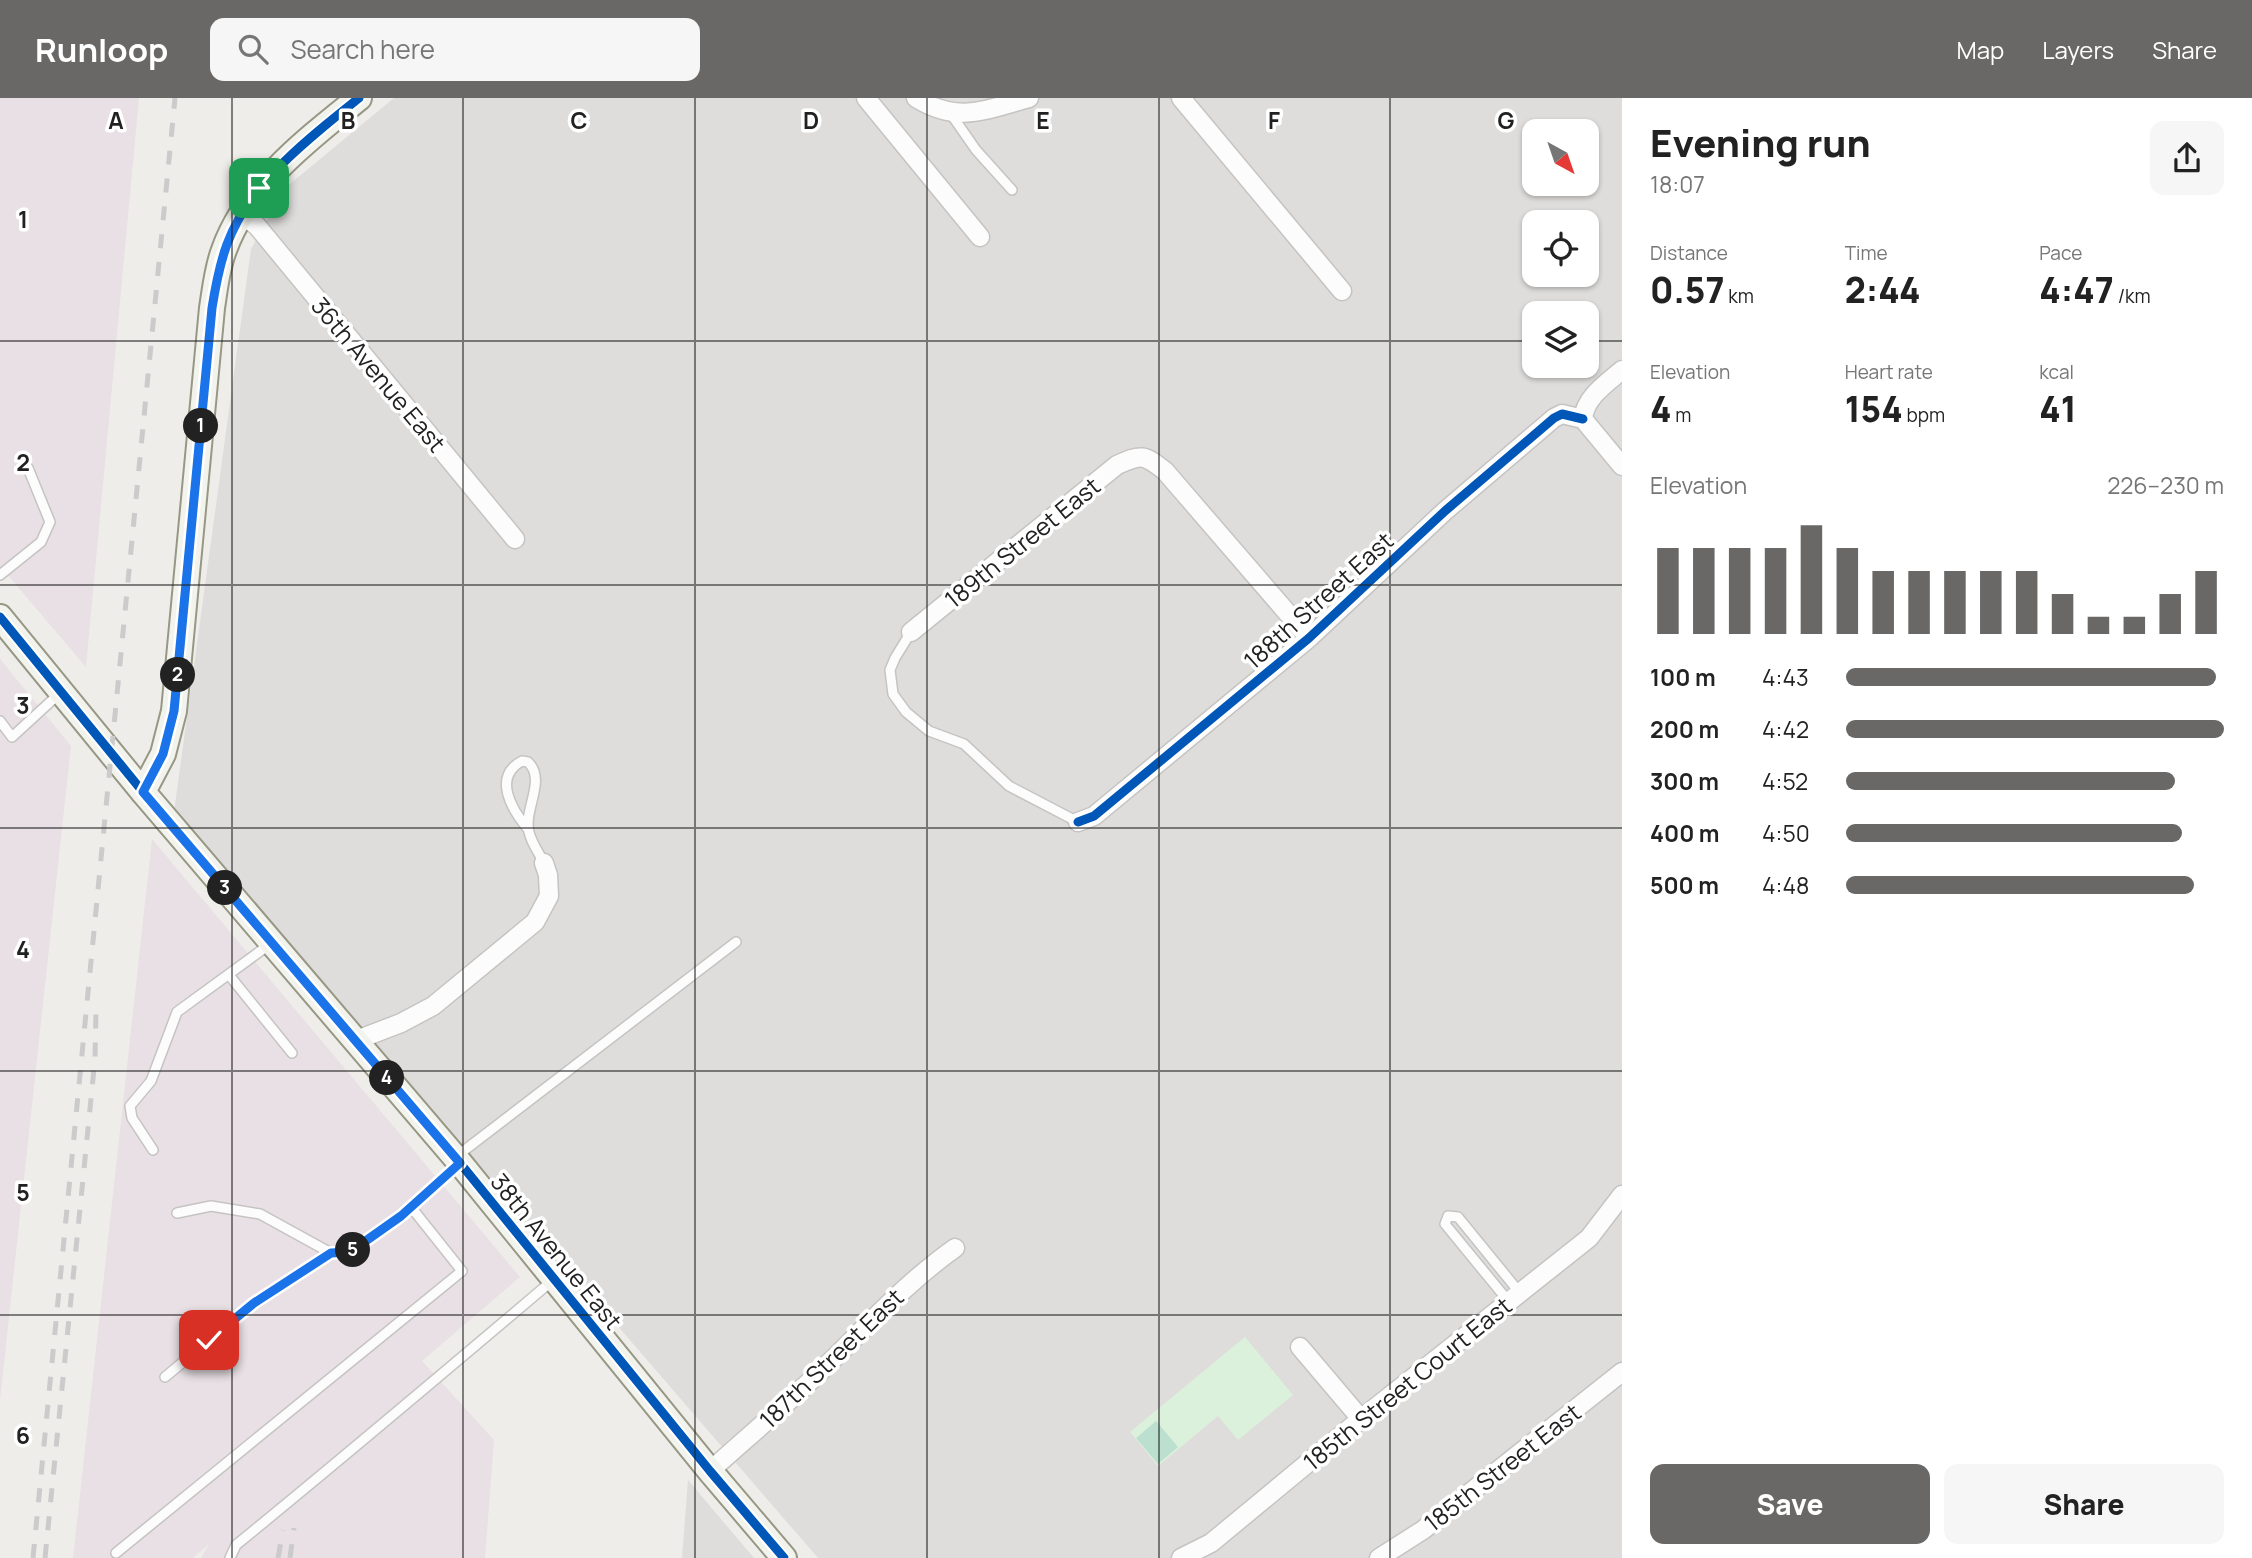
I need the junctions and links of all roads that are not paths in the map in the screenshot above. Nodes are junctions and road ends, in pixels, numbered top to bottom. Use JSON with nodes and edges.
{"nodes":[{"id":1,"x":359,"y":98,"type":"edge"},
{"id":2,"x":866,"y":98,"type":"edge"},
{"id":3,"x":916,"y":98,"type":"edge"},
{"id":4,"x":1028,"y":98,"type":"edge"},
{"id":5,"x":1181,"y":98,"type":"edge"},
{"id":6,"x":951,"y":114,"type":"junction"},
{"id":7,"x":1012,"y":190,"type":"dead end"},
{"id":8,"x":240,"y":214,"type":"junction"},
{"id":9,"x":981,"y":237,"type":"dead end"},
{"id":10,"x":1342,"y":291,"type":"dead end"},
{"id":11,"x":1622,"y":370,"type":"edge"},
{"id":12,"x":1583,"y":419,"type":"junction"},
{"id":13,"x":1622,"y":466,"type":"edge"},
{"id":14,"x":28,"y":468,"type":"dead end"},
{"id":15,"x":515,"y":539,"type":"dead end"},
{"id":16,"x":0,"y":575,"type":"edge"},
{"id":17,"x":0,"y":617,"type":"edge"},
{"id":18,"x":911,"y":632,"type":"joint"},
{"id":19,"x":1309,"y":638,"type":"junction"},
{"id":20,"x":61,"y":692,"type":"junction"},
{"id":21,"x":0,"y":721,"type":"edge"},
{"id":22,"x":143,"y":792,"type":"junction"},
{"id":23,"x":1078,"y":822,"type":"joint"},
{"id":24,"x":528,"y":829,"type":"junction"},
{"id":25,"x":544,"y":863,"type":"joint"},
{"id":26,"x":736,"y":942,"type":"dead end"},
{"id":27,"x":272,"y":943,"type":"junction"},
{"id":28,"x":229,"y":975,"type":"junction"},
{"id":29,"x":354,"y":1041,"type":"junction"},
{"id":30,"x":292,"y":1053,"type":"dead end"},
{"id":31,"x":153,"y":1150,"type":"dead end"},
{"id":32,"x":458,"y":1160,"type":"junction"},
{"id":33,"x":1622,"y":1195,"type":"edge"},
{"id":34,"x":411,"y":1207,"type":"junction"},
{"id":35,"x":177,"y":1213,"type":"dead end"},
{"id":36,"x":956,"y":1248,"type":"dead end"},
{"id":37,"x":331,"y":1253,"type":"junction"},
{"id":38,"x":554,"y":1279,"type":"junction"},
{"id":39,"x":1514,"y":1298,"type":"junction"},
{"id":40,"x":1300,"y":1347,"type":"dead end"},
{"id":41,"x":1622,"y":1372,"type":"edge"},
{"id":42,"x":165,"y":1377,"type":"dead end"},
{"id":43,"x":1361,"y":1419,"type":"junction"},
{"id":44,"x":710,"y":1471,"type":"junction"},
{"id":45,"x":116,"y":1553,"type":"dead end"},
{"id":46,"x":230,"y":1558,"type":"edge"},
{"id":47,"x":784,"y":1558,"type":"edge"},
{"id":48,"x":1181,"y":1558,"type":"edge"},
{"id":49,"x":1378,"y":1558,"type":"edge"}],
"edges":[{"from":1,"to":8,"type":"street"},
{"from":2,"to":9,"type":"street"},
{"from":3,"to":6,"type":"street"},
{"from":4,"to":6,"type":"street"},
{"from":5,"to":10,"type":"street"},
{"from":6,"to":7,"type":"lane"},
{"from":8,"to":15,"type":"street","name":"36th Avenue East"},
{"from":8,"to":22,"type":"street"},
{"from":11,"to":12,"type":"street"},
{"from":12,"to":13,"type":"street"},
{"from":12,"to":19,"type":"street","name":"188th Street East"},
{"from":14,"to":16,"type":"lane"},
{"from":17,"to":20,"type":"street","name":"38th Avenue East"},
{"from":18,"to":19,"type":"street","name":"189th Street East"},
{"from":18,"to":23,"type":"lane"},
{"from":19,"to":23,"type":"street","name":"188th Street East"},
{"from":20,"to":21,"type":"lane"},
{"from":20,"to":22,"type":"street","name":"38th Avenue East"},
{"from":22,"to":27,"type":"street","name":"38th Avenue East"},
{"from":24,"to":24,"type":"lane"},
{"from":24,"to":25,"type":"lane"},
{"from":25,"to":29,"type":"street"},
{"from":26,"to":32,"type":"lane"},
{"from":27,"to":28,"type":"lane"},
{"from":27,"to":29,"type":"street","name":"38th Avenue East"},
{"from":28,"to":30,"type":"lane"},
{"from":28,"to":31,"type":"lane"},
{"from":29,"to":32,"type":"street","name":"38th Avenue East"},
{"from":32,"to":34,"type":"lane"},
{"from":32,"to":38,"type":"street","name":"38th Avenue East"},
{"from":33,"to":39,"type":"street","name":"185th Street Court East"},
{"from":34,"to":37,"type":"lane"},
{"from":34,"to":45,"type":"lane"},
{"from":35,"to":37,"type":"lane"},
{"from":36,"to":44,"type":"street","name":"187th Street East"},
{"from":37,"to":42,"type":"lane"},
{"from":38,"to":44,"type":"street","name":"38th Avenue East"},
{"from":38,"to":46,"type":"lane"},
{"from":39,"to":39,"type":"lane"},
{"from":39,"to":43,"type":"street","name":"185th Street Court East"},
{"from":40,"to":43,"type":"street"},
{"from":41,"to":49,"type":"street","name":"185th Street East"},
{"from":43,"to":48,"type":"street","name":"185th Street Court East"},
{"from":44,"to":47,"type":"street","name":"38th Avenue East"}]}
